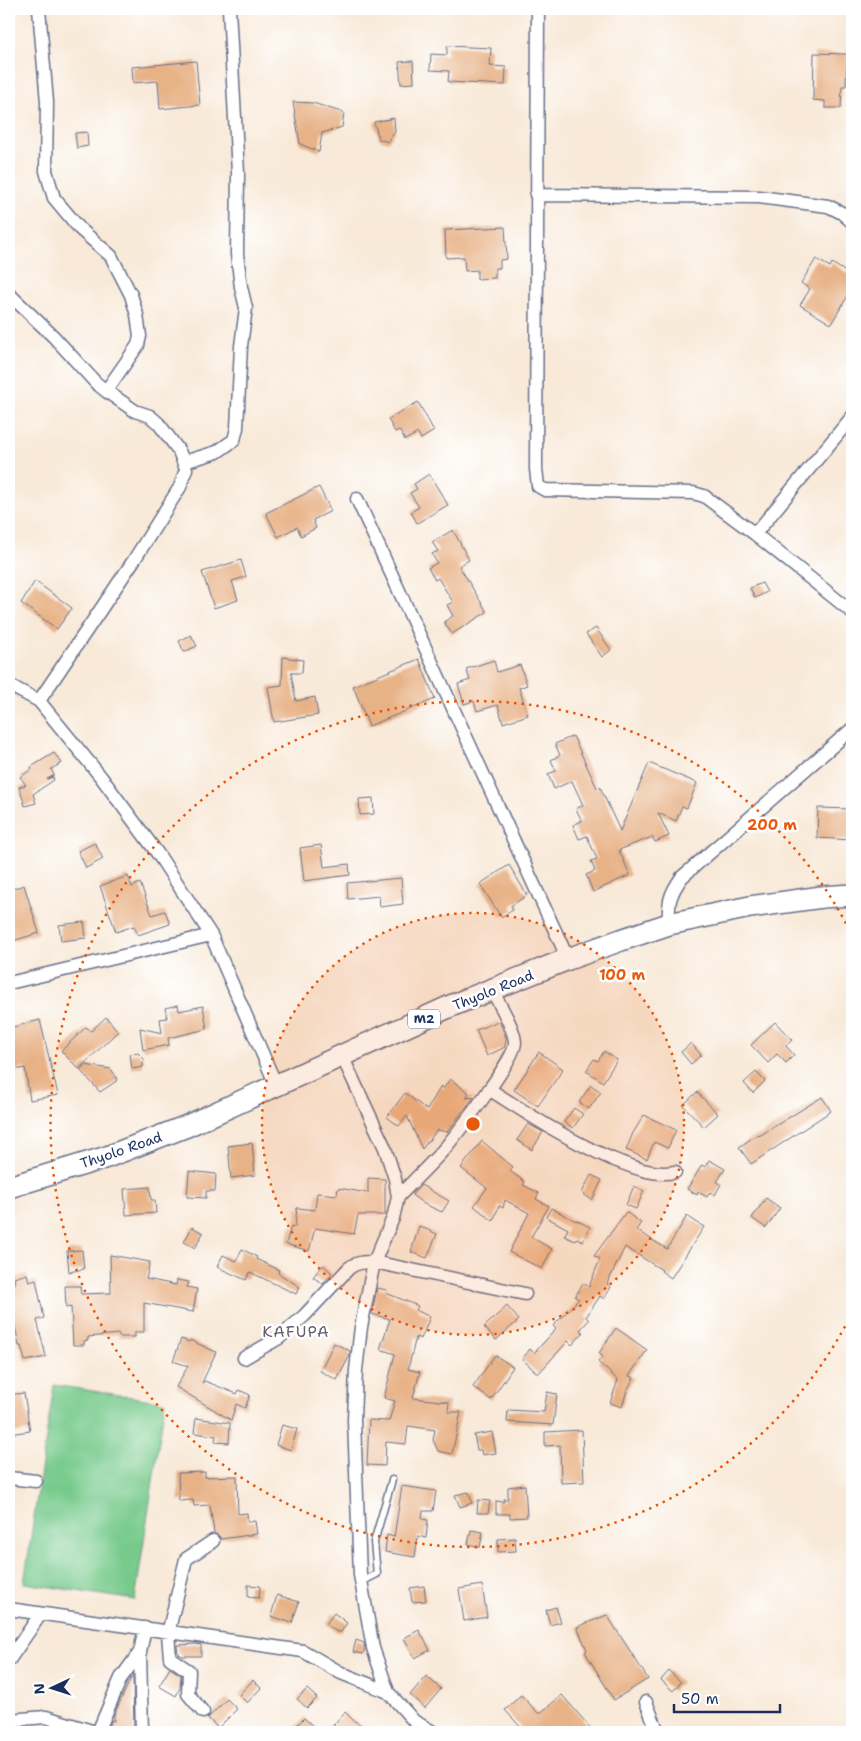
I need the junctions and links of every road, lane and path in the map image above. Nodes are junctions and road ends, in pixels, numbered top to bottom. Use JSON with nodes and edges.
{"nodes":[{"id":1,"x":39,"y":9,"type":"edge"},
{"id":2,"x":229,"y":9,"type":"edge"},
{"id":3,"x":538,"y":9,"type":"edge"},
{"id":4,"x":536,"y":195,"type":"junction"},
{"id":5,"x":852,"y":222,"type":"edge"},
{"id":6,"x":9,"y":294,"type":"edge"},
{"id":7,"x":106,"y":391,"type":"junction"},
{"id":8,"x":852,"y":418,"type":"edge"},
{"id":9,"x":184,"y":462,"type":"junction"},
{"id":10,"x":357,"y":499,"type":"dead end"},
{"id":11,"x":755,"y":534,"type":"junction"},
{"id":12,"x":852,"y":612,"type":"edge"},
{"id":13,"x":9,"y":686,"type":"edge"},
{"id":14,"x":39,"y":701,"type":"junction"},
{"id":15,"x":852,"y":729,"type":"edge"},
{"id":16,"x":852,"y":895,"type":"edge"},
{"id":17,"x":669,"y":924,"type":"junction"},
{"id":18,"x":211,"y":935,"type":"junction"},
{"id":19,"x":568,"y":959,"type":"junction"},
{"id":20,"x":9,"y":983,"type":"edge"},
{"id":21,"x":492,"y":990,"type":"junction"},
{"id":22,"x":342,"y":1056,"type":"junction"},
{"id":23,"x":276,"y":1085,"type":"junction"},
{"id":24,"x":489,"y":1089,"type":"junction"},
{"id":25,"x":675,"y":1172,"type":"dead end"},
{"id":26,"x":9,"y":1187,"type":"edge"},
{"id":27,"x":398,"y":1197,"type":"junction"},
{"id":28,"x":374,"y":1262,"type":"junction"},
{"id":29,"x":525,"y":1294,"type":"dead end"},
{"id":30,"x":244,"y":1358,"type":"dead end"},
{"id":31,"x":9,"y":1478,"type":"edge"},
{"id":32,"x":36,"y":1480,"type":"dead end"},
{"id":33,"x":392,"y":1480,"type":"dead end"},
{"id":34,"x":213,"y":1540,"type":"dead end"},
{"id":35,"x":361,"y":1582,"type":"junction"},
{"id":36,"x":9,"y":1609,"type":"edge"},
{"id":37,"x":40,"y":1615,"type":"junction"},
{"id":38,"x":145,"y":1628,"type":"junction"},
{"id":39,"x":168,"y":1633,"type":"junction"},
{"id":40,"x":140,"y":1652,"type":"junction"},
{"id":41,"x":9,"y":1660,"type":"edge"},
{"id":42,"x":388,"y":1692,"type":"junction"},
{"id":43,"x":646,"y":1702,"type":"dead end"},
{"id":44,"x":203,"y":1712,"type":"dead end"},
{"id":45,"x":9,"y":1720,"type":"edge"},
{"id":46,"x":97,"y":1732,"type":"edge"},
{"id":47,"x":142,"y":1732,"type":"edge"},
{"id":48,"x":433,"y":1732,"type":"edge"},
{"id":49,"x":658,"y":1732,"type":"edge"}],
"edges":[{"from":1,"to":7,"type":"street"},
{"from":2,"to":9,"type":"street"},
{"from":3,"to":4,"type":"street"},
{"from":4,"to":5,"type":"street"},
{"from":4,"to":11,"type":"street"},
{"from":6,"to":7,"type":"street"},
{"from":7,"to":9,"type":"street"},
{"from":8,"to":11,"type":"street"},
{"from":9,"to":14,"type":"street"},
{"from":10,"to":19,"type":"street"},
{"from":11,"to":12,"type":"street"},
{"from":13,"to":14,"type":"street"},
{"from":14,"to":18,"type":"street"},
{"from":15,"to":17,"type":"street"},
{"from":16,"to":17,"type":"highway","name":"Thyolo Road","number":"M2"},
{"from":17,"to":19,"type":"highway","name":"Thyolo Road","number":"M2"},
{"from":18,"to":20,"type":"street"},
{"from":18,"to":23,"type":"street"},
{"from":19,"to":21,"type":"highway","name":"Thyolo Road","number":"M2"},
{"from":21,"to":22,"type":"highway","name":"Thyolo Road","number":"M2"},
{"from":21,"to":24,"type":"street"},
{"from":22,"to":23,"type":"highway","name":"Thyolo Road","number":"M2"},
{"from":22,"to":27,"type":"street"},
{"from":23,"to":26,"type":"highway","name":"Thyolo Road","number":"M2"},
{"from":24,"to":25,"type":"street"},
{"from":24,"to":27,"type":"street"},
{"from":27,"to":28,"type":"street"},
{"from":28,"to":29,"type":"street"},
{"from":28,"to":30,"type":"street"},
{"from":28,"to":35,"type":"street"},
{"from":31,"to":32,"type":"street"},
{"from":33,"to":35,"type":"lane"},
{"from":34,"to":39,"type":"street"},
{"from":35,"to":42,"type":"street"},
{"from":36,"to":37,"type":"street"},
{"from":37,"to":38,"type":"street"},
{"from":37,"to":41,"type":"street"},
{"from":38,"to":39,"type":"street"},
{"from":38,"to":40,"type":"street"},
{"from":39,"to":42,"type":"street"},
{"from":39,"to":44,"type":"street"},
{"from":40,"to":46,"type":"street"},
{"from":40,"to":47,"type":"street"},
{"from":42,"to":48,"type":"street"},
{"from":43,"to":49,"type":"street"},
{"from":45,"to":46,"type":"street"}]}
